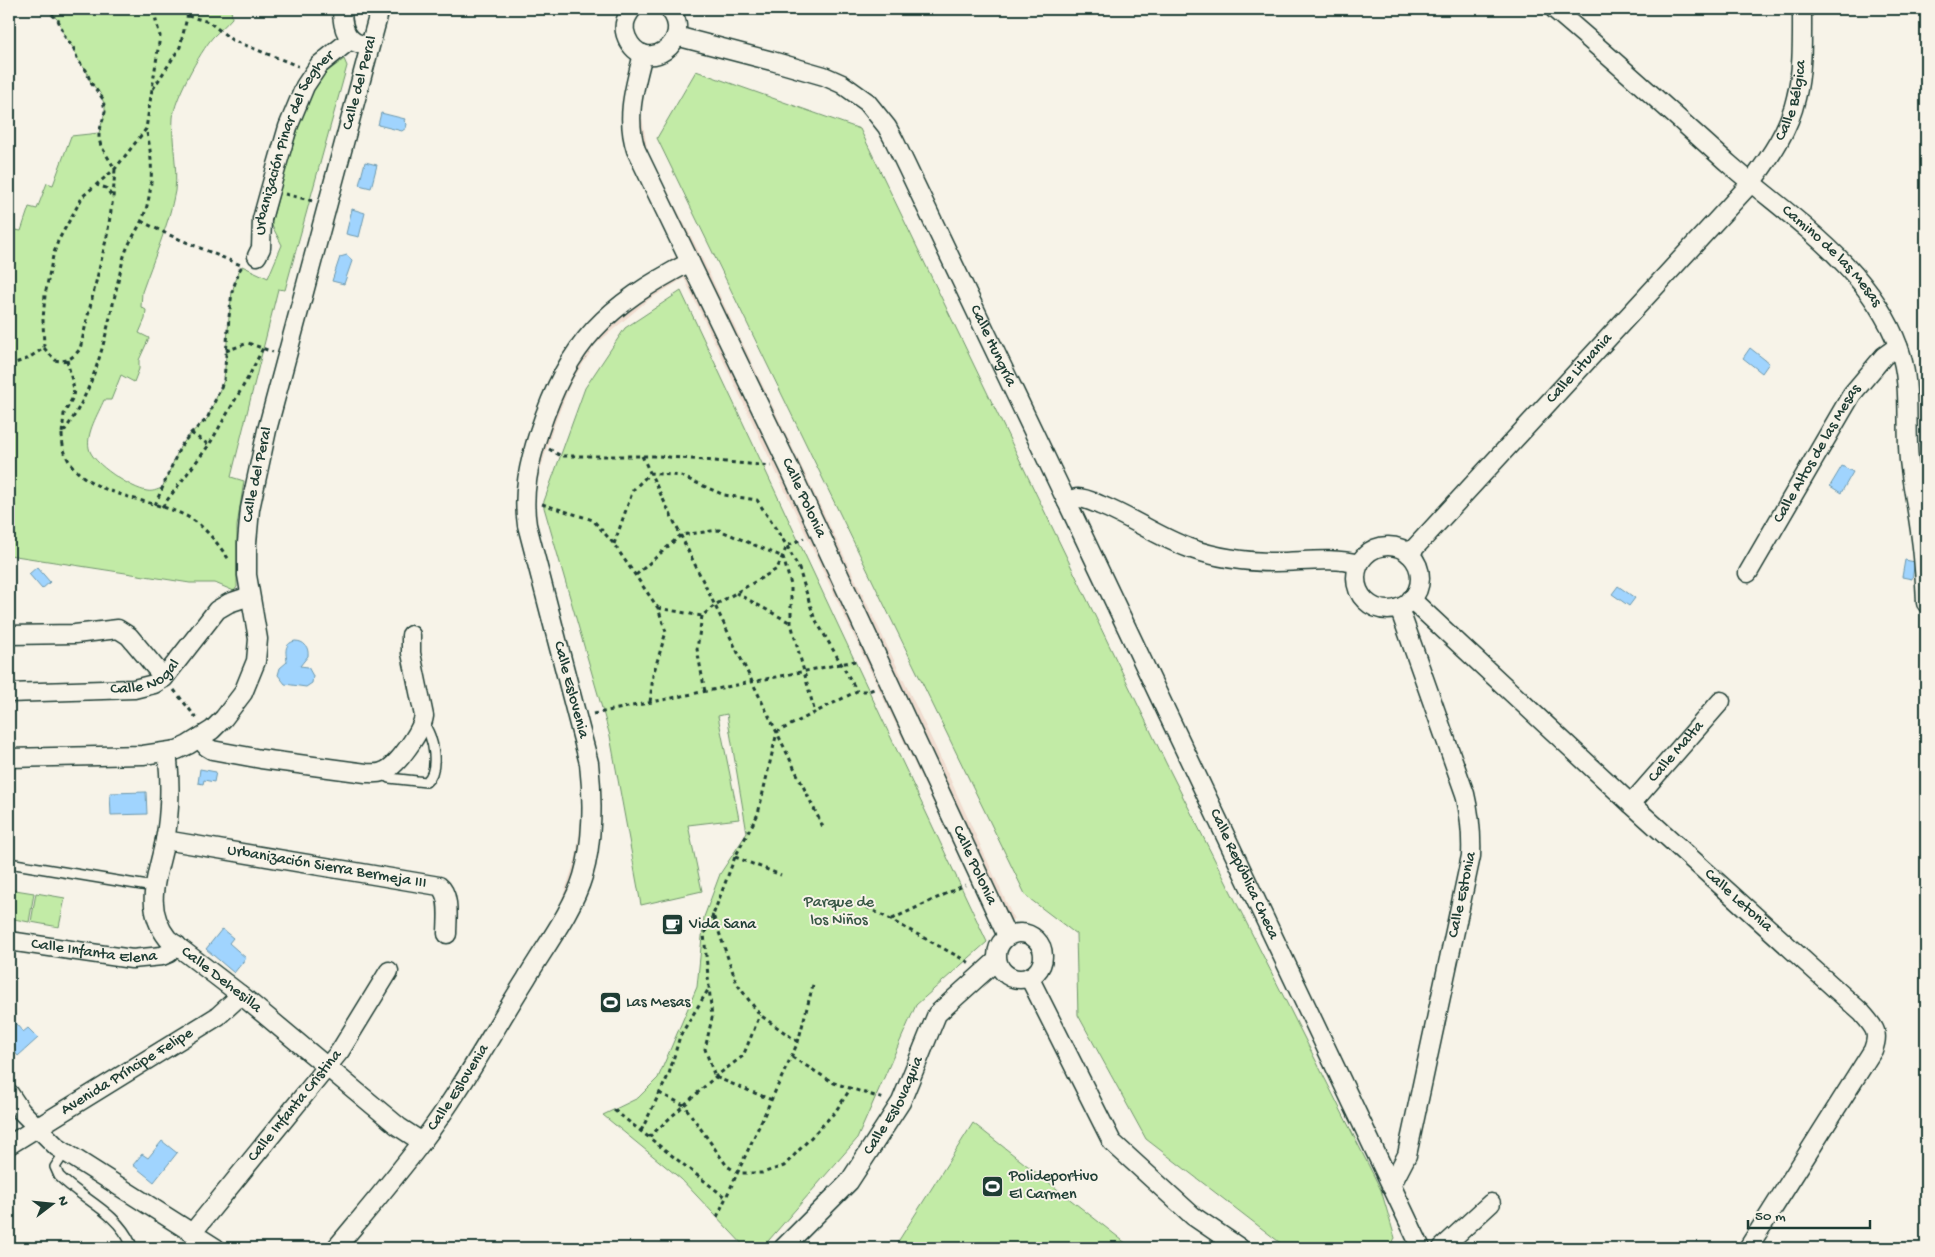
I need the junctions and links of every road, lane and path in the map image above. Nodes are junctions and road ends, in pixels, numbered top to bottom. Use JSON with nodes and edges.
{"nodes":[{"id":1,"x":46,"y":9,"type":"edge"},
{"id":2,"x":153,"y":9,"type":"edge"},
{"id":3,"x":189,"y":9,"type":"edge"},
{"id":4,"x":342,"y":9,"type":"edge"},
{"id":5,"x":380,"y":9,"type":"edge"},
{"id":6,"x":632,"y":9,"type":"edge"},
{"id":7,"x":669,"y":9,"type":"edge"},
{"id":8,"x":1554,"y":9,"type":"edge"},
{"id":9,"x":1802,"y":9,"type":"edge"},
{"id":10,"x":1919,"y":9,"type":"edge"},
{"id":11,"x":1926,"y":15,"type":"edge"},
{"id":12,"x":188,"y":16,"type":"junction"},
{"id":13,"x":676,"y":36,"type":"junction"},
{"id":14,"x":350,"y":40,"type":"junction"},
{"id":15,"x":370,"y":47,"type":"junction"},
{"id":16,"x":643,"y":54,"type":"junction"},
{"id":17,"x":311,"y":75,"type":"junction"},
{"id":18,"x":153,"y":90,"type":"junction"},
{"id":19,"x":146,"y":129,"type":"junction"},
{"id":20,"x":115,"y":170,"type":"junction"},
{"id":21,"x":1751,"y":183,"type":"junction"},
{"id":22,"x":97,"y":185,"type":"junction"},
{"id":23,"x":270,"y":191,"type":"junction"},
{"id":24,"x":113,"y":198,"type":"junction"},
{"id":25,"x":328,"y":205,"type":"junction"},
{"id":26,"x":141,"y":221,"type":"junction"},
{"id":27,"x":257,"y":256,"type":"joint"},
{"id":28,"x":690,"y":262,"type":"junction"},
{"id":29,"x":242,"y":266,"type":"junction"},
{"id":30,"x":1898,"y":346,"type":"junction"},
{"id":31,"x":44,"y":348,"type":"junction"},
{"id":32,"x":264,"y":348,"type":"junction"},
{"id":33,"x":226,"y":351,"type":"junction"},
{"id":34,"x":286,"y":358,"type":"junction"},
{"id":35,"x":67,"y":360,"type":"junction"},
{"id":36,"x":9,"y":365,"type":"edge"},
{"id":37,"x":191,"y":433,"type":"junction"},
{"id":38,"x":62,"y":434,"type":"junction"},
{"id":39,"x":536,"y":441,"type":"junction"},
{"id":40,"x":208,"y":445,"type":"junction"},
{"id":41,"x":642,"y":456,"type":"junction"},
{"id":42,"x":789,"y":467,"type":"junction"},
{"id":43,"x":650,"y":473,"type":"junction"},
{"id":44,"x":524,"y":500,"type":"junction"},
{"id":45,"x":1067,"y":502,"type":"junction"},
{"id":46,"x":155,"y":505,"type":"junction"},
{"id":47,"x":162,"y":508,"type":"junction"},
{"id":48,"x":819,"y":531,"type":"junction"},
{"id":49,"x":681,"y":535,"type":"junction"},
{"id":50,"x":614,"y":544,"type":"junction"},
{"id":51,"x":787,"y":546,"type":"junction"},
{"id":52,"x":1409,"y":554,"type":"junction"},
{"id":53,"x":783,"y":557,"type":"junction"},
{"id":54,"x":1359,"y":564,"type":"junction"},
{"id":55,"x":1748,"y":573,"type":"dead end"},
{"id":56,"x":247,"y":575,"type":"junction"},
{"id":57,"x":636,"y":575,"type":"junction"},
{"id":58,"x":735,"y":592,"type":"junction"},
{"id":59,"x":250,"y":596,"type":"junction"},
{"id":60,"x":1926,"y":603,"type":"edge"},
{"id":61,"x":1405,"y":604,"type":"junction"},
{"id":62,"x":715,"y":605,"type":"junction"},
{"id":63,"x":658,"y":608,"type":"junction"},
{"id":64,"x":702,"y":616,"type":"junction"},
{"id":65,"x":791,"y":623,"type":"junction"},
{"id":66,"x":9,"y":635,"type":"edge"},
{"id":67,"x":411,"y":635,"type":"dead end"},
{"id":68,"x":855,"y":661,"type":"dead end"},
{"id":69,"x":840,"y":664,"type":"junction"},
{"id":70,"x":804,"y":671,"type":"junction"},
{"id":71,"x":164,"y":678,"type":"junction"},
{"id":72,"x":752,"y":681,"type":"junction"},
{"id":73,"x":890,"y":683,"type":"junction"},
{"id":74,"x":858,"y":691,"type":"junction"},
{"id":75,"x":705,"y":692,"type":"junction"},
{"id":76,"x":9,"y":693,"type":"edge"},
{"id":77,"x":1721,"y":700,"type":"dead end"},
{"id":78,"x":650,"y":703,"type":"junction"},
{"id":79,"x":815,"y":713,"type":"junction"},
{"id":80,"x":578,"y":717,"type":"junction"},
{"id":81,"x":423,"y":724,"type":"junction"},
{"id":82,"x":777,"y":732,"type":"junction"},
{"id":83,"x":204,"y":736,"type":"junction"},
{"id":84,"x":167,"y":753,"type":"junction"},
{"id":85,"x":9,"y":758,"type":"edge"},
{"id":86,"x":382,"y":773,"type":"junction"},
{"id":87,"x":1631,"y":804,"type":"junction"},
{"id":88,"x":823,"y":826,"type":"dead end"},
{"id":89,"x":165,"y":840,"type":"junction"},
{"id":90,"x":735,"y":858,"type":"junction"},
{"id":91,"x":9,"y":863,"type":"edge"},
{"id":92,"x":781,"y":875,"type":"dead end"},
{"id":93,"x":980,"y":878,"type":"junction"},
{"id":94,"x":154,"y":887,"type":"junction"},
{"id":95,"x":867,"y":907,"type":"dead end"},
{"id":96,"x":713,"y":915,"type":"junction"},
{"id":97,"x":891,"y":920,"type":"junction"},
{"id":98,"x":447,"y":934,"type":"dead end"},
{"id":99,"x":1007,"y":936,"type":"junction"},
{"id":100,"x":9,"y":941,"type":"edge"},
{"id":101,"x":176,"y":945,"type":"junction"},
{"id":102,"x":992,"y":965,"type":"junction"},
{"id":103,"x":389,"y":971,"type":"dead end"},
{"id":104,"x":1029,"y":977,"type":"junction"},
{"id":105,"x":814,"y":981,"type":"dead end"},
{"id":106,"x":708,"y":990,"type":"junction"},
{"id":107,"x":241,"y":996,"type":"junction"},
{"id":108,"x":760,"y":1015,"type":"junction"},
{"id":109,"x":798,"y":1042,"type":"junction"},
{"id":110,"x":792,"y":1057,"type":"junction"},
{"id":111,"x":327,"y":1066,"type":"junction"},
{"id":112,"x":715,"y":1077,"type":"junction"},
{"id":113,"x":851,"y":1088,"type":"junction"},
{"id":114,"x":9,"y":1093,"type":"edge"},
{"id":115,"x":660,"y":1093,"type":"junction"},
{"id":116,"x":772,"y":1100,"type":"junction"},
{"id":117,"x":684,"y":1104,"type":"junction"},
{"id":118,"x":899,"y":1104,"type":"junction"},
{"id":119,"x":614,"y":1110,"type":"dead end"},
{"id":120,"x":38,"y":1127,"type":"junction"},
{"id":121,"x":641,"y":1131,"type":"junction"},
{"id":122,"x":648,"y":1137,"type":"junction"},
{"id":123,"x":422,"y":1142,"type":"junction"},
{"id":124,"x":9,"y":1145,"type":"edge"},
{"id":125,"x":65,"y":1152,"type":"junction"},
{"id":126,"x":738,"y":1173,"type":"junction"},
{"id":127,"x":1391,"y":1186,"type":"junction"},
{"id":128,"x":726,"y":1198,"type":"junction"},
{"id":129,"x":1490,"y":1203,"type":"dead end"},
{"id":130,"x":717,"y":1218,"type":"dead end"},
{"id":131,"x":193,"y":1232,"type":"junction"},
{"id":132,"x":131,"y":1244,"type":"dead end"},
{"id":133,"x":216,"y":1248,"type":"edge"},
{"id":134,"x":336,"y":1248,"type":"edge"},
{"id":135,"x":783,"y":1248,"type":"edge"},
{"id":136,"x":1240,"y":1248,"type":"edge"},
{"id":137,"x":1421,"y":1248,"type":"edge"},
{"id":138,"x":1442,"y":1248,"type":"edge"},
{"id":139,"x":1748,"y":1248,"type":"edge"}],
"edges":[{"from":1,"to":20,"type":"path"},
{"from":2,"to":18,"type":"path"},
{"from":3,"to":12,"type":"path"},
{"from":4,"to":14,"type":"street","name":"Urbanización Pinar del Segher"},
{"from":5,"to":15,"type":"street","name":"Calle del Peral"},
{"from":6,"to":16,"type":"street"},
{"from":7,"to":13,"type":"street"},
{"from":8,"to":21,"type":"street","name":"Camino de las Mesas"},
{"from":9,"to":21,"type":"street","name":"Calle Bélgica"},
{"from":10,"to":11,"type":"path"},
{"from":12,"to":17,"type":"path"},
{"from":12,"to":18,"type":"path"},
{"from":13,"to":16,"type":"street"},
{"from":13,"to":45,"type":"street","name":"Calle Hungría"},
{"from":14,"to":15,"type":"street","name":"Urbanización Pinar del Segher"},
{"from":14,"to":17,"type":"street","name":"Urbanización Pinar del Segher"},
{"from":15,"to":25,"type":"street","name":"Calle del Peral"},
{"from":16,"to":28,"type":"street","name":"Calle Polonia"},
{"from":17,"to":23,"type":"street","name":"Urbanización Pinar del Segher"},
{"from":18,"to":19,"type":"path"},
{"from":19,"to":20,"type":"path"},
{"from":19,"to":26,"type":"path"},
{"from":20,"to":22,"type":"path"},
{"from":20,"to":24,"type":"path"},
{"from":21,"to":30,"type":"street","name":"Camino de las Mesas"},
{"from":21,"to":52,"type":"street","name":"Calle Lituania"},
{"from":22,"to":24,"type":"path"},
{"from":22,"to":31,"type":"path"},
{"from":23,"to":25,"type":"path"},
{"from":23,"to":27,"type":"street","name":"Urbanización Pinar del Segher"},
{"from":24,"to":35,"type":"path"},
{"from":25,"to":34,"type":"street","name":"Calle del Peral"},
{"from":26,"to":29,"type":"path"},
{"from":26,"to":38,"type":"path"},
{"from":27,"to":29,"type":"path"},
{"from":28,"to":39,"type":"street","name":"Calle Eslovenia"},
{"from":28,"to":42,"type":"street","name":"Calle Polonia"},
{"from":29,"to":33,"type":"path"},
{"from":30,"to":55,"type":"street","name":"Calle Altos de las Mesas"},
{"from":30,"to":60,"type":"street","name":"Camino de las Mesas"},
{"from":31,"to":35,"type":"path"},
{"from":31,"to":36,"type":"path"},
{"from":32,"to":33,"type":"path"},
{"from":32,"to":34,"type":"path"},
{"from":32,"to":40,"type":"path"},
{"from":33,"to":37,"type":"path"},
{"from":34,"to":56,"type":"street","name":"Calle del Peral"},
{"from":35,"to":38,"type":"path"},
{"from":37,"to":40,"type":"path"},
{"from":37,"to":46,"type":"path"},
{"from":38,"to":46,"type":"path"},
{"from":39,"to":41,"type":"path"},
{"from":39,"to":44,"type":"street","name":"Calle Eslovenia"},
{"from":40,"to":47,"type":"path"},
{"from":41,"to":42,"type":"path"},
{"from":41,"to":43,"type":"path"},
{"from":42,"to":48,"type":"street","name":"Calle Polonia"},
{"from":43,"to":49,"type":"path"},
{"from":43,"to":50,"type":"path"},
{"from":43,"to":51,"type":"path"},
{"from":44,"to":50,"type":"path"},
{"from":44,"to":80,"type":"street","name":"Calle Eslovenia"},
{"from":45,"to":54,"type":"street"},
{"from":45,"to":127,"type":"street","name":"Calle República Checa"},
{"from":46,"to":47,"type":"path"},
{"from":47,"to":56,"type":"path"},
{"from":48,"to":51,"type":"path"},
{"from":48,"to":73,"type":"street","name":"Calle Polonia"},
{"from":49,"to":53,"type":"path"},
{"from":49,"to":57,"type":"path"},
{"from":49,"to":62,"type":"path"},
{"from":50,"to":57,"type":"path"},
{"from":51,"to":53,"type":"path"},
{"from":51,"to":69,"type":"path"},
{"from":52,"to":54,"type":"street"},
{"from":52,"to":61,"type":"street"},
{"from":53,"to":58,"type":"path"},
{"from":53,"to":65,"type":"path"},
{"from":54,"to":61,"type":"street"},
{"from":56,"to":59,"type":"street","name":"Calle del Peral"},
{"from":57,"to":63,"type":"path"},
{"from":58,"to":62,"type":"path"},
{"from":58,"to":65,"type":"path"},
{"from":59,"to":71,"type":"street","name":"Calle Nogal"},
{"from":59,"to":83,"type":"street","name":"Calle del Peral"},
{"from":61,"to":87,"type":"street","name":"Calle Letonia"},
{"from":61,"to":127,"type":"street","name":"Calle Estonia"},
{"from":62,"to":64,"type":"path"},
{"from":62,"to":72,"type":"path"},
{"from":63,"to":64,"type":"path"},
{"from":63,"to":78,"type":"path"},
{"from":64,"to":75,"type":"path"},
{"from":65,"to":70,"type":"path"},
{"from":66,"to":71,"type":"street"},
{"from":67,"to":81,"type":"street"},
{"from":68,"to":69,"type":"path"},
{"from":69,"to":70,"type":"path"},
{"from":69,"to":74,"type":"path"},
{"from":70,"to":72,"type":"path"},
{"from":70,"to":79,"type":"path"},
{"from":71,"to":76,"type":"street","name":"Calle Nogal"},
{"from":71,"to":83,"type":"path"},
{"from":72,"to":75,"type":"path"},
{"from":72,"to":82,"type":"path"},
{"from":73,"to":74,"type":"path"},
{"from":73,"to":93,"type":"street","name":"Calle Polonia"},
{"from":74,"to":79,"type":"path"},
{"from":75,"to":78,"type":"path"},
{"from":77,"to":87,"type":"street","name":"Calle Malta"},
{"from":78,"to":80,"type":"path"},
{"from":79,"to":82,"type":"path"},
{"from":80,"to":123,"type":"street","name":"Calle Eslovenia"},
{"from":81,"to":86,"type":"street"},
{"from":81,"to":86,"type":"lane"},
{"from":82,"to":88,"type":"path"},
{"from":82,"to":90,"type":"path"},
{"from":83,"to":84,"type":"street","name":"Calle del Peral"},
{"from":83,"to":86,"type":"street"},
{"from":84,"to":85,"type":"street","name":"Calle del Peral"},
{"from":84,"to":89,"type":"street","name":"Calle Dehesilla"},
{"from":87,"to":139,"type":"street","name":"Calle Letonia"},
{"from":89,"to":94,"type":"street","name":"Calle Dehesilla"},
{"from":89,"to":98,"type":"street","name":"Urbanización Sierra Bermeja III"},
{"from":90,"to":92,"type":"path"},
{"from":90,"to":96,"type":"path"},
{"from":91,"to":94,"type":"lane"},
{"from":93,"to":97,"type":"path"},
{"from":93,"to":99,"type":"street","name":"Calle Polonia"},
{"from":94,"to":101,"type":"street","name":"Calle Dehesilla"},
{"from":95,"to":97,"type":"path"},
{"from":96,"to":106,"type":"path"},
{"from":96,"to":108,"type":"path"},
{"from":97,"to":102,"type":"path"},
{"from":99,"to":102,"type":"street"},
{"from":99,"to":104,"type":"street"},
{"from":100,"to":101,"type":"street","name":"Calle Infanta Elena"},
{"from":101,"to":107,"type":"street","name":"Calle Dehesilla"},
{"from":102,"to":104,"type":"street"},
{"from":102,"to":118,"type":"street","name":"Calle Eslovaquia"},
{"from":103,"to":111,"type":"street","name":"Calle Infanta Cristina"},
{"from":104,"to":136,"type":"street"},
{"from":105,"to":109,"type":"path"},
{"from":106,"to":112,"type":"path"},
{"from":106,"to":115,"type":"path"},
{"from":107,"to":111,"type":"street","name":"Calle Dehesilla"},
{"from":107,"to":120,"type":"street","name":"Avenida Príncipe Felipe"},
{"from":108,"to":109,"type":"path"},
{"from":108,"to":112,"type":"path"},
{"from":109,"to":110,"type":"path"},
{"from":110,"to":113,"type":"path"},
{"from":110,"to":116,"type":"path"},
{"from":111,"to":123,"type":"street","name":"Calle Dehesilla"},
{"from":111,"to":131,"type":"street","name":"Calle Infanta Cristina"},
{"from":112,"to":116,"type":"path"},
{"from":112,"to":117,"type":"path"},
{"from":113,"to":118,"type":"path"},
{"from":113,"to":126,"type":"path"},
{"from":114,"to":120,"type":"street"},
{"from":115,"to":117,"type":"path"},
{"from":115,"to":121,"type":"path"},
{"from":116,"to":126,"type":"path"},
{"from":117,"to":122,"type":"path"},
{"from":117,"to":126,"type":"path"},
{"from":118,"to":135,"type":"street","name":"Calle Eslovaquia"},
{"from":119,"to":121,"type":"path"},
{"from":120,"to":124,"type":"street","name":"Avenida Príncipe Felipe"},
{"from":120,"to":125,"type":"street"},
{"from":121,"to":122,"type":"path"},
{"from":122,"to":128,"type":"path"},
{"from":123,"to":134,"type":"street","name":"Calle Eslovenia"},
{"from":125,"to":131,"type":"street"},
{"from":125,"to":132,"type":"lane"},
{"from":126,"to":128,"type":"path"},
{"from":127,"to":137,"type":"street","name":"Calle República Checa"},
{"from":128,"to":130,"type":"path"},
{"from":129,"to":138,"type":"street"},
{"from":131,"to":133,"type":"street"}]}
